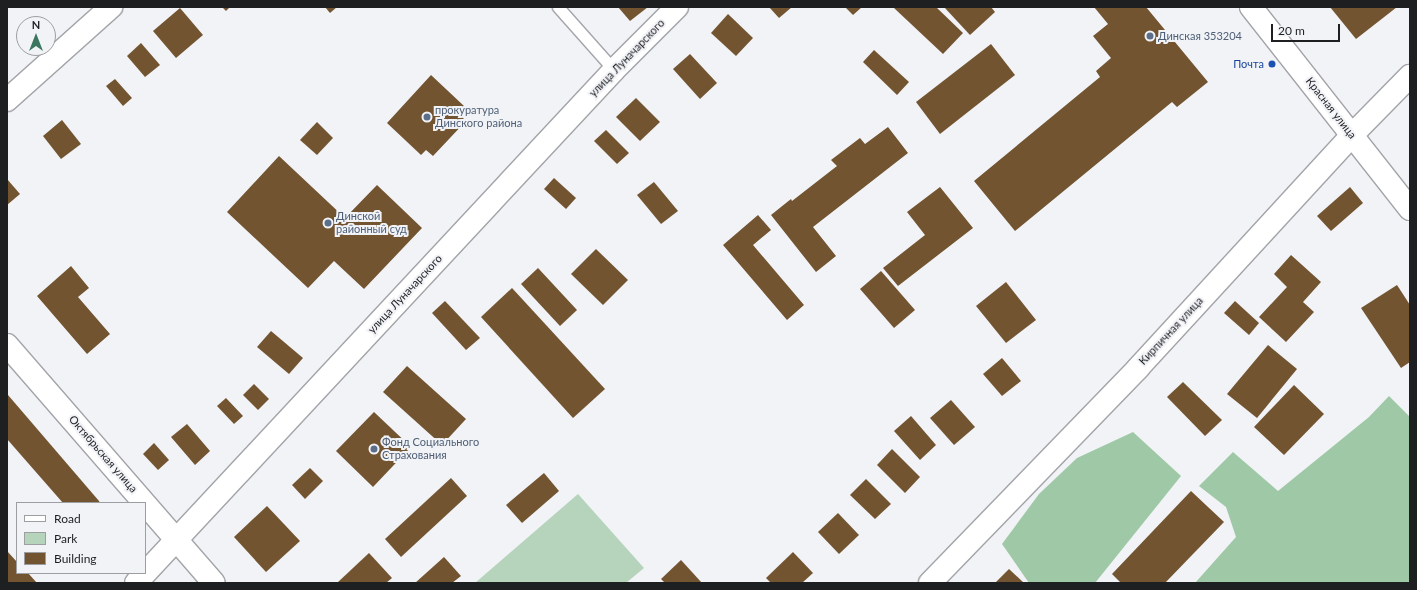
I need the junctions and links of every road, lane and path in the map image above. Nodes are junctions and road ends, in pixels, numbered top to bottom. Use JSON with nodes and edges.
{"nodes":[{"id":1,"x":111,"y":7,"type":"edge"},
{"id":2,"x":558,"y":7,"type":"edge"},
{"id":3,"x":677,"y":7,"type":"edge"},
{"id":4,"x":1251,"y":7,"type":"edge"},
{"id":5,"x":614,"y":70,"type":"junction"},
{"id":6,"x":1410,"y":76,"type":"edge"},
{"id":7,"x":7,"y":100,"type":"edge"},
{"id":8,"x":1352,"y":134,"type":"junction"},
{"id":9,"x":1410,"y":209,"type":"edge"},
{"id":10,"x":7,"y":345,"type":"edge"},
{"id":11,"x":145,"y":502,"type":"edge"},
{"id":12,"x":146,"y":503,"type":"edge"},
{"id":13,"x":178,"y":539,"type":"junction"},
{"id":14,"x":146,"y":573,"type":"edge"},
{"id":15,"x":145,"y":574,"type":"edge"},
{"id":16,"x":136,"y":583,"type":"edge"},
{"id":17,"x":214,"y":583,"type":"edge"},
{"id":18,"x":930,"y":583,"type":"edge"}],
"edges":[{"from":1,"to":7,"type":"street"},
{"from":2,"to":5,"type":"lane"},
{"from":3,"to":5,"type":"street","name":"улица Луначарского"},
{"from":4,"to":8,"type":"street","name":"Красная улица"},
{"from":5,"to":13,"type":"street","name":"улица Луначарского"},
{"from":6,"to":8,"type":"street","name":"Кирпичная улица"},
{"from":8,"to":9,"type":"street","name":"Красная улица"},
{"from":8,"to":18,"type":"street","name":"Кирпичная улица"},
{"from":10,"to":11,"type":"street","name":"Октябрьская улица"},
{"from":12,"to":13,"type":"street","name":"Октябрьская улица"},
{"from":13,"to":14,"type":"street","name":"улица Луначарского"},
{"from":13,"to":17,"type":"street","name":"Октябрьская улица"},
{"from":15,"to":16,"type":"street","name":"улица Луначарского"}]}
